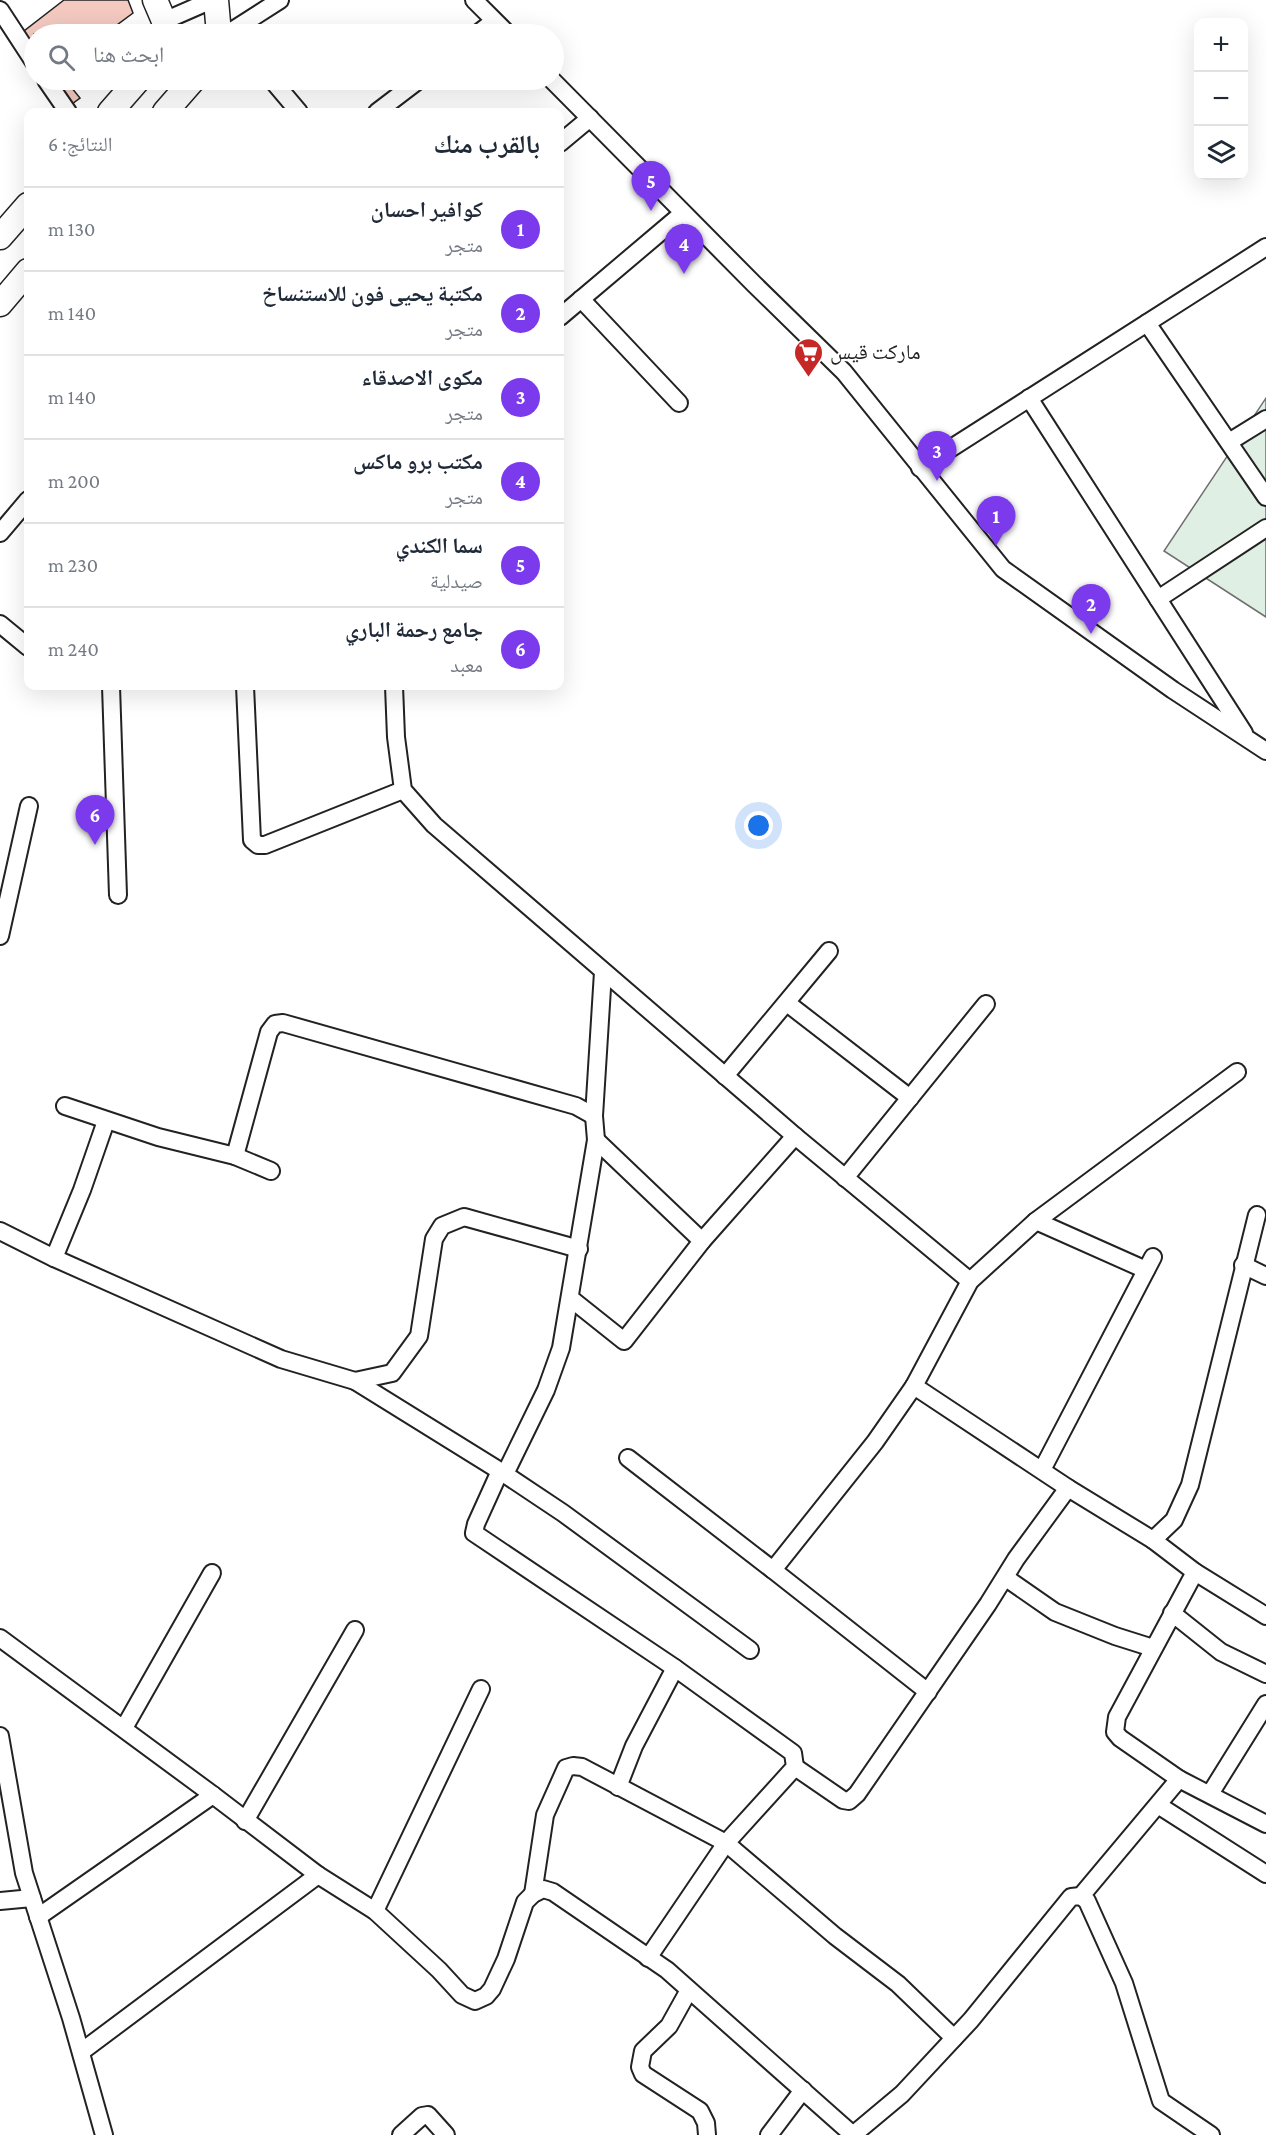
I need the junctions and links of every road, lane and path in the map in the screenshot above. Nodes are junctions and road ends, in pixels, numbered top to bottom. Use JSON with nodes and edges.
{"nodes":[{"id":1,"x":214,"y":0,"type":"edge"},
{"id":2,"x":280,"y":0,"type":"edge"},
{"id":3,"x":474,"y":0,"type":"edge"},
{"id":4,"x":0,"y":10,"type":"edge"},
{"id":5,"x":495,"y":21,"type":"junction"},
{"id":6,"x":164,"y":24,"type":"edge"},
{"id":7,"x":223,"y":24,"type":"edge"},
{"id":8,"x":243,"y":24,"type":"edge"},
{"id":9,"x":491,"y":24,"type":"edge"},
{"id":10,"x":498,"y":24,"type":"edge"},
{"id":11,"x":24,"y":47,"type":"edge"},
{"id":12,"x":53,"y":90,"type":"edge"},
{"id":13,"x":129,"y":90,"type":"edge"},
{"id":14,"x":184,"y":90,"type":"edge"},
{"id":15,"x":280,"y":90,"type":"edge"},
{"id":16,"x":406,"y":90,"type":"edge"},
{"id":17,"x":562,"y":90,"type":"edge"},
{"id":18,"x":65,"y":108,"type":"edge"},
{"id":19,"x":114,"y":108,"type":"edge"},
{"id":20,"x":168,"y":108,"type":"edge"},
{"id":21,"x":296,"y":108,"type":"edge"},
{"id":22,"x":382,"y":108,"type":"edge"},
{"id":23,"x":590,"y":118,"type":"junction"},
{"id":24,"x":564,"y":140,"type":"edge"},
{"id":25,"x":24,"y":210,"type":"edge"},
{"id":26,"x":683,"y":213,"type":"junction"},
{"id":27,"x":0,"y":237,"type":"edge"},
{"id":28,"x":1266,"y":247,"type":"edge"},
{"id":29,"x":24,"y":276,"type":"edge"},
{"id":30,"x":581,"y":299,"type":"junction"},
{"id":31,"x":0,"y":304,"type":"edge"},
{"id":32,"x":564,"y":314,"type":"edge"},
{"id":33,"x":1147,"y":323,"type":"junction"},
{"id":34,"x":1029,"y":398,"type":"junction"},
{"id":35,"x":679,"y":403,"type":"dead end"},
{"id":36,"x":1266,"y":419,"type":"edge"},
{"id":37,"x":1229,"y":442,"type":"junction"},
{"id":38,"x":920,"y":468,"type":"junction"},
{"id":39,"x":1266,"y":497,"type":"edge"},
{"id":40,"x":24,"y":506,"type":"edge"},
{"id":41,"x":1266,"y":528,"type":"edge"},
{"id":42,"x":0,"y":533,"type":"edge"},
{"id":43,"x":1158,"y":599,"type":"junction"},
{"id":44,"x":0,"y":624,"type":"edge"},
{"id":45,"x":24,"y":644,"type":"edge"},
{"id":46,"x":111,"y":690,"type":"edge"},
{"id":47,"x":245,"y":690,"type":"edge"},
{"id":48,"x":394,"y":690,"type":"edge"},
{"id":49,"x":1247,"y":739,"type":"junction"},
{"id":50,"x":1266,"y":751,"type":"edge"},
{"id":51,"x":403,"y":789,"type":"junction"},
{"id":52,"x":29,"y":806,"type":"dead end"},
{"id":53,"x":118,"y":895,"type":"dead end"},
{"id":54,"x":0,"y":936,"type":"edge"},
{"id":55,"x":829,"y":951,"type":"dead end"},
{"id":56,"x":603,"y":972,"type":"junction"},
{"id":57,"x":787,"y":1002,"type":"junction"},
{"id":58,"x":986,"y":1004,"type":"dead end"},
{"id":59,"x":1237,"y":1072,"type":"dead end"},
{"id":60,"x":725,"y":1076,"type":"junction"},
{"id":61,"x":910,"y":1098,"type":"junction"},
{"id":62,"x":65,"y":1106,"type":"dead end"},
{"id":63,"x":594,"y":1116,"type":"junction"},
{"id":64,"x":106,"y":1121,"type":"junction"},
{"id":65,"x":795,"y":1136,"type":"junction"},
{"id":66,"x":596,"y":1140,"type":"junction"},
{"id":67,"x":235,"y":1156,"type":"junction"},
{"id":68,"x":272,"y":1171,"type":"dead end"},
{"id":69,"x":845,"y":1178,"type":"junction"},
{"id":70,"x":1257,"y":1215,"type":"dead end"},
{"id":71,"x":1036,"y":1221,"type":"junction"},
{"id":72,"x":0,"y":1231,"type":"edge"},
{"id":73,"x":702,"y":1241,"type":"junction"},
{"id":74,"x":579,"y":1249,"type":"junction"},
{"id":75,"x":54,"y":1258,"type":"junction"},
{"id":76,"x":1243,"y":1265,"type":"junction"},
{"id":77,"x":1266,"y":1276,"type":"edge"},
{"id":78,"x":970,"y":1281,"type":"junction"},
{"id":79,"x":570,"y":1298,"type":"junction"},
{"id":80,"x":355,"y":1382,"type":"junction"},
{"id":81,"x":914,"y":1386,"type":"junction"},
{"id":82,"x":628,"y":1458,"type":"dead end"},
{"id":83,"x":1042,"y":1470,"type":"junction"},
{"id":84,"x":502,"y":1472,"type":"junction"},
{"id":85,"x":1068,"y":1488,"type":"junction"},
{"id":86,"x":1153,"y":1540,"type":"junction"},
{"id":87,"x":773,"y":1570,"type":"junction"},
{"id":88,"x":1195,"y":1572,"type":"junction"},
{"id":89,"x":212,"y":1573,"type":"dead end"},
{"id":90,"x":1006,"y":1578,"type":"junction"},
{"id":91,"x":1172,"y":1613,"type":"junction"},
{"id":92,"x":1266,"y":1616,"type":"edge"},
{"id":93,"x":355,"y":1629,"type":"dead end"},
{"id":94,"x":0,"y":1638,"type":"edge"},
{"id":95,"x":1154,"y":1648,"type":"junction"},
{"id":96,"x":750,"y":1650,"type":"dead end"},
{"id":97,"x":675,"y":1668,"type":"junction"},
{"id":98,"x":1266,"y":1674,"type":"edge"},
{"id":99,"x":481,"y":1689,"type":"dead end"},
{"id":100,"x":928,"y":1692,"type":"junction"},
{"id":101,"x":1266,"y":1704,"type":"edge"},
{"id":102,"x":124,"y":1728,"type":"junction"},
{"id":103,"x":0,"y":1736,"type":"edge"},
{"id":104,"x":2,"y":1764,"type":"edge"},
{"id":105,"x":795,"y":1767,"type":"junction"},
{"id":106,"x":1179,"y":1779,"type":"junction"},
{"id":107,"x":618,"y":1787,"type":"junction"},
{"id":108,"x":1210,"y":1794,"type":"junction"},
{"id":109,"x":213,"y":1795,"type":"junction"},
{"id":110,"x":1158,"y":1805,"type":"junction"},
{"id":111,"x":245,"y":1821,"type":"junction"},
{"id":112,"x":1266,"y":1824,"type":"edge"},
{"id":113,"x":726,"y":1843,"type":"junction"},
{"id":114,"x":1266,"y":1874,"type":"edge"},
{"id":115,"x":318,"y":1875,"type":"junction"},
{"id":116,"x":533,"y":1894,"type":"junction"},
{"id":117,"x":1081,"y":1896,"type":"junction"},
{"id":118,"x":32,"y":1898,"type":"junction"},
{"id":119,"x":0,"y":1901,"type":"edge"},
{"id":120,"x":375,"y":1911,"type":"junction"},
{"id":121,"x":38,"y":1917,"type":"junction"},
{"id":122,"x":648,"y":1958,"type":"junction"},
{"id":123,"x":689,"y":1990,"type":"junction"},
{"id":124,"x":954,"y":2038,"type":"junction"},
{"id":125,"x":81,"y":2052,"type":"junction"},
{"id":126,"x":802,"y":2090,"type":"junction"},
{"id":127,"x":104,"y":2135,"type":"edge"},
{"id":128,"x":401,"y":2135,"type":"edge"},
{"id":129,"x":446,"y":2135,"type":"edge"},
{"id":130,"x":707,"y":2135,"type":"edge"},
{"id":131,"x":769,"y":2135,"type":"edge"},
{"id":132,"x":853,"y":2135,"type":"edge"},
{"id":133,"x":1211,"y":2135,"type":"edge"}],
"edges":[{"from":1,"to":6,"type":"street"},
{"from":1,"to":7,"type":"main road"},
{"from":2,"to":8,"type":"street"},
{"from":3,"to":5,"type":"street"},
{"from":4,"to":11,"type":"street"},
{"from":5,"to":9,"type":"street"},
{"from":5,"to":10,"type":"street"},
{"from":12,"to":18,"type":"street"},
{"from":13,"to":19,"type":"main road"},
{"from":14,"to":20,"type":"main road"},
{"from":15,"to":21,"type":"street"},
{"from":16,"to":22,"type":"street"},
{"from":17,"to":23,"type":"street"},
{"from":23,"to":24,"type":"street"},
{"from":23,"to":26,"type":"street"},
{"from":25,"to":27,"type":"main road"},
{"from":26,"to":30,"type":"street"},
{"from":26,"to":38,"type":"street"},
{"from":28,"to":33,"type":"street"},
{"from":29,"to":31,"type":"main road"},
{"from":30,"to":32,"type":"street"},
{"from":30,"to":35,"type":"street"},
{"from":33,"to":34,"type":"street"},
{"from":33,"to":37,"type":"street"},
{"from":34,"to":38,"type":"street"},
{"from":34,"to":43,"type":"street"},
{"from":36,"to":37,"type":"street"},
{"from":37,"to":39,"type":"street"},
{"from":38,"to":49,"type":"street"},
{"from":40,"to":42,"type":"street"},
{"from":41,"to":43,"type":"street"},
{"from":43,"to":49,"type":"street"},
{"from":44,"to":45,"type":"street"},
{"from":46,"to":53,"type":"street"},
{"from":47,"to":51,"type":"street"},
{"from":48,"to":51,"type":"street"},
{"from":49,"to":50,"type":"street"},
{"from":51,"to":56,"type":"street"},
{"from":52,"to":54,"type":"street"},
{"from":55,"to":57,"type":"street"},
{"from":56,"to":60,"type":"street"},
{"from":56,"to":63,"type":"street"},
{"from":57,"to":60,"type":"street"},
{"from":57,"to":61,"type":"street"},
{"from":58,"to":61,"type":"street"},
{"from":59,"to":71,"type":"street"},
{"from":60,"to":65,"type":"street"},
{"from":61,"to":69,"type":"street"},
{"from":62,"to":64,"type":"street"},
{"from":63,"to":66,"type":"street"},
{"from":63,"to":67,"type":"street"},
{"from":64,"to":67,"type":"street"},
{"from":64,"to":75,"type":"street"},
{"from":65,"to":69,"type":"street"},
{"from":65,"to":73,"type":"street"},
{"from":66,"to":73,"type":"street"},
{"from":66,"to":74,"type":"street"},
{"from":67,"to":68,"type":"street"},
{"from":69,"to":78,"type":"street"},
{"from":70,"to":76,"type":"street"},
{"from":71,"to":78,"type":"street"},
{"from":71,"to":83,"type":"street"},
{"from":72,"to":75,"type":"street"},
{"from":73,"to":79,"type":"street"},
{"from":74,"to":79,"type":"street"},
{"from":74,"to":80,"type":"street"},
{"from":75,"to":80,"type":"street"},
{"from":76,"to":77,"type":"street"},
{"from":76,"to":86,"type":"street"},
{"from":78,"to":81,"type":"street"},
{"from":79,"to":84,"type":"street"},
{"from":80,"to":84,"type":"street"},
{"from":81,"to":83,"type":"street"},
{"from":81,"to":87,"type":"street"},
{"from":82,"to":87,"type":"street"},
{"from":83,"to":85,"type":"street"},
{"from":84,"to":96,"type":"street"},
{"from":84,"to":97,"type":"street"},
{"from":85,"to":86,"type":"street"},
{"from":85,"to":90,"type":"street"},
{"from":86,"to":88,"type":"street"},
{"from":87,"to":100,"type":"street"},
{"from":88,"to":91,"type":"street"},
{"from":88,"to":92,"type":"street"},
{"from":89,"to":102,"type":"street"},
{"from":90,"to":95,"type":"street"},
{"from":90,"to":100,"type":"street"},
{"from":91,"to":95,"type":"street"},
{"from":91,"to":98,"type":"street"},
{"from":93,"to":111,"type":"street"},
{"from":94,"to":102,"type":"street"},
{"from":95,"to":106,"type":"street"},
{"from":97,"to":105,"type":"street"},
{"from":97,"to":107,"type":"street"},
{"from":99,"to":120,"type":"street"},
{"from":100,"to":105,"type":"street"},
{"from":101,"to":108,"type":"street"},
{"from":102,"to":109,"type":"street"},
{"from":103,"to":104,"type":"street"},
{"from":104,"to":118,"type":"street"},
{"from":105,"to":113,"type":"street"},
{"from":106,"to":108,"type":"street"},
{"from":106,"to":110,"type":"street"},
{"from":107,"to":113,"type":"street"},
{"from":107,"to":116,"type":"street"},
{"from":108,"to":112,"type":"street"},
{"from":109,"to":111,"type":"street"},
{"from":109,"to":121,"type":"street"},
{"from":110,"to":114,"type":"street"},
{"from":110,"to":117,"type":"street"},
{"from":111,"to":115,"type":"street"},
{"from":113,"to":122,"type":"street"},
{"from":113,"to":124,"type":"street"},
{"from":115,"to":120,"type":"street"},
{"from":115,"to":125,"type":"street"},
{"from":116,"to":120,"type":"street"},
{"from":116,"to":122,"type":"street"},
{"from":117,"to":124,"type":"street"},
{"from":117,"to":133,"type":"street"},
{"from":118,"to":119,"type":"street"},
{"from":118,"to":121,"type":"street"},
{"from":121,"to":125,"type":"street"},
{"from":122,"to":123,"type":"street"},
{"from":123,"to":126,"type":"street"},
{"from":123,"to":130,"type":"street"},
{"from":124,"to":132,"type":"street"},
{"from":125,"to":127,"type":"street"},
{"from":126,"to":131,"type":"street"},
{"from":126,"to":132,"type":"street"},
{"from":128,"to":129,"type":"street"}]}
